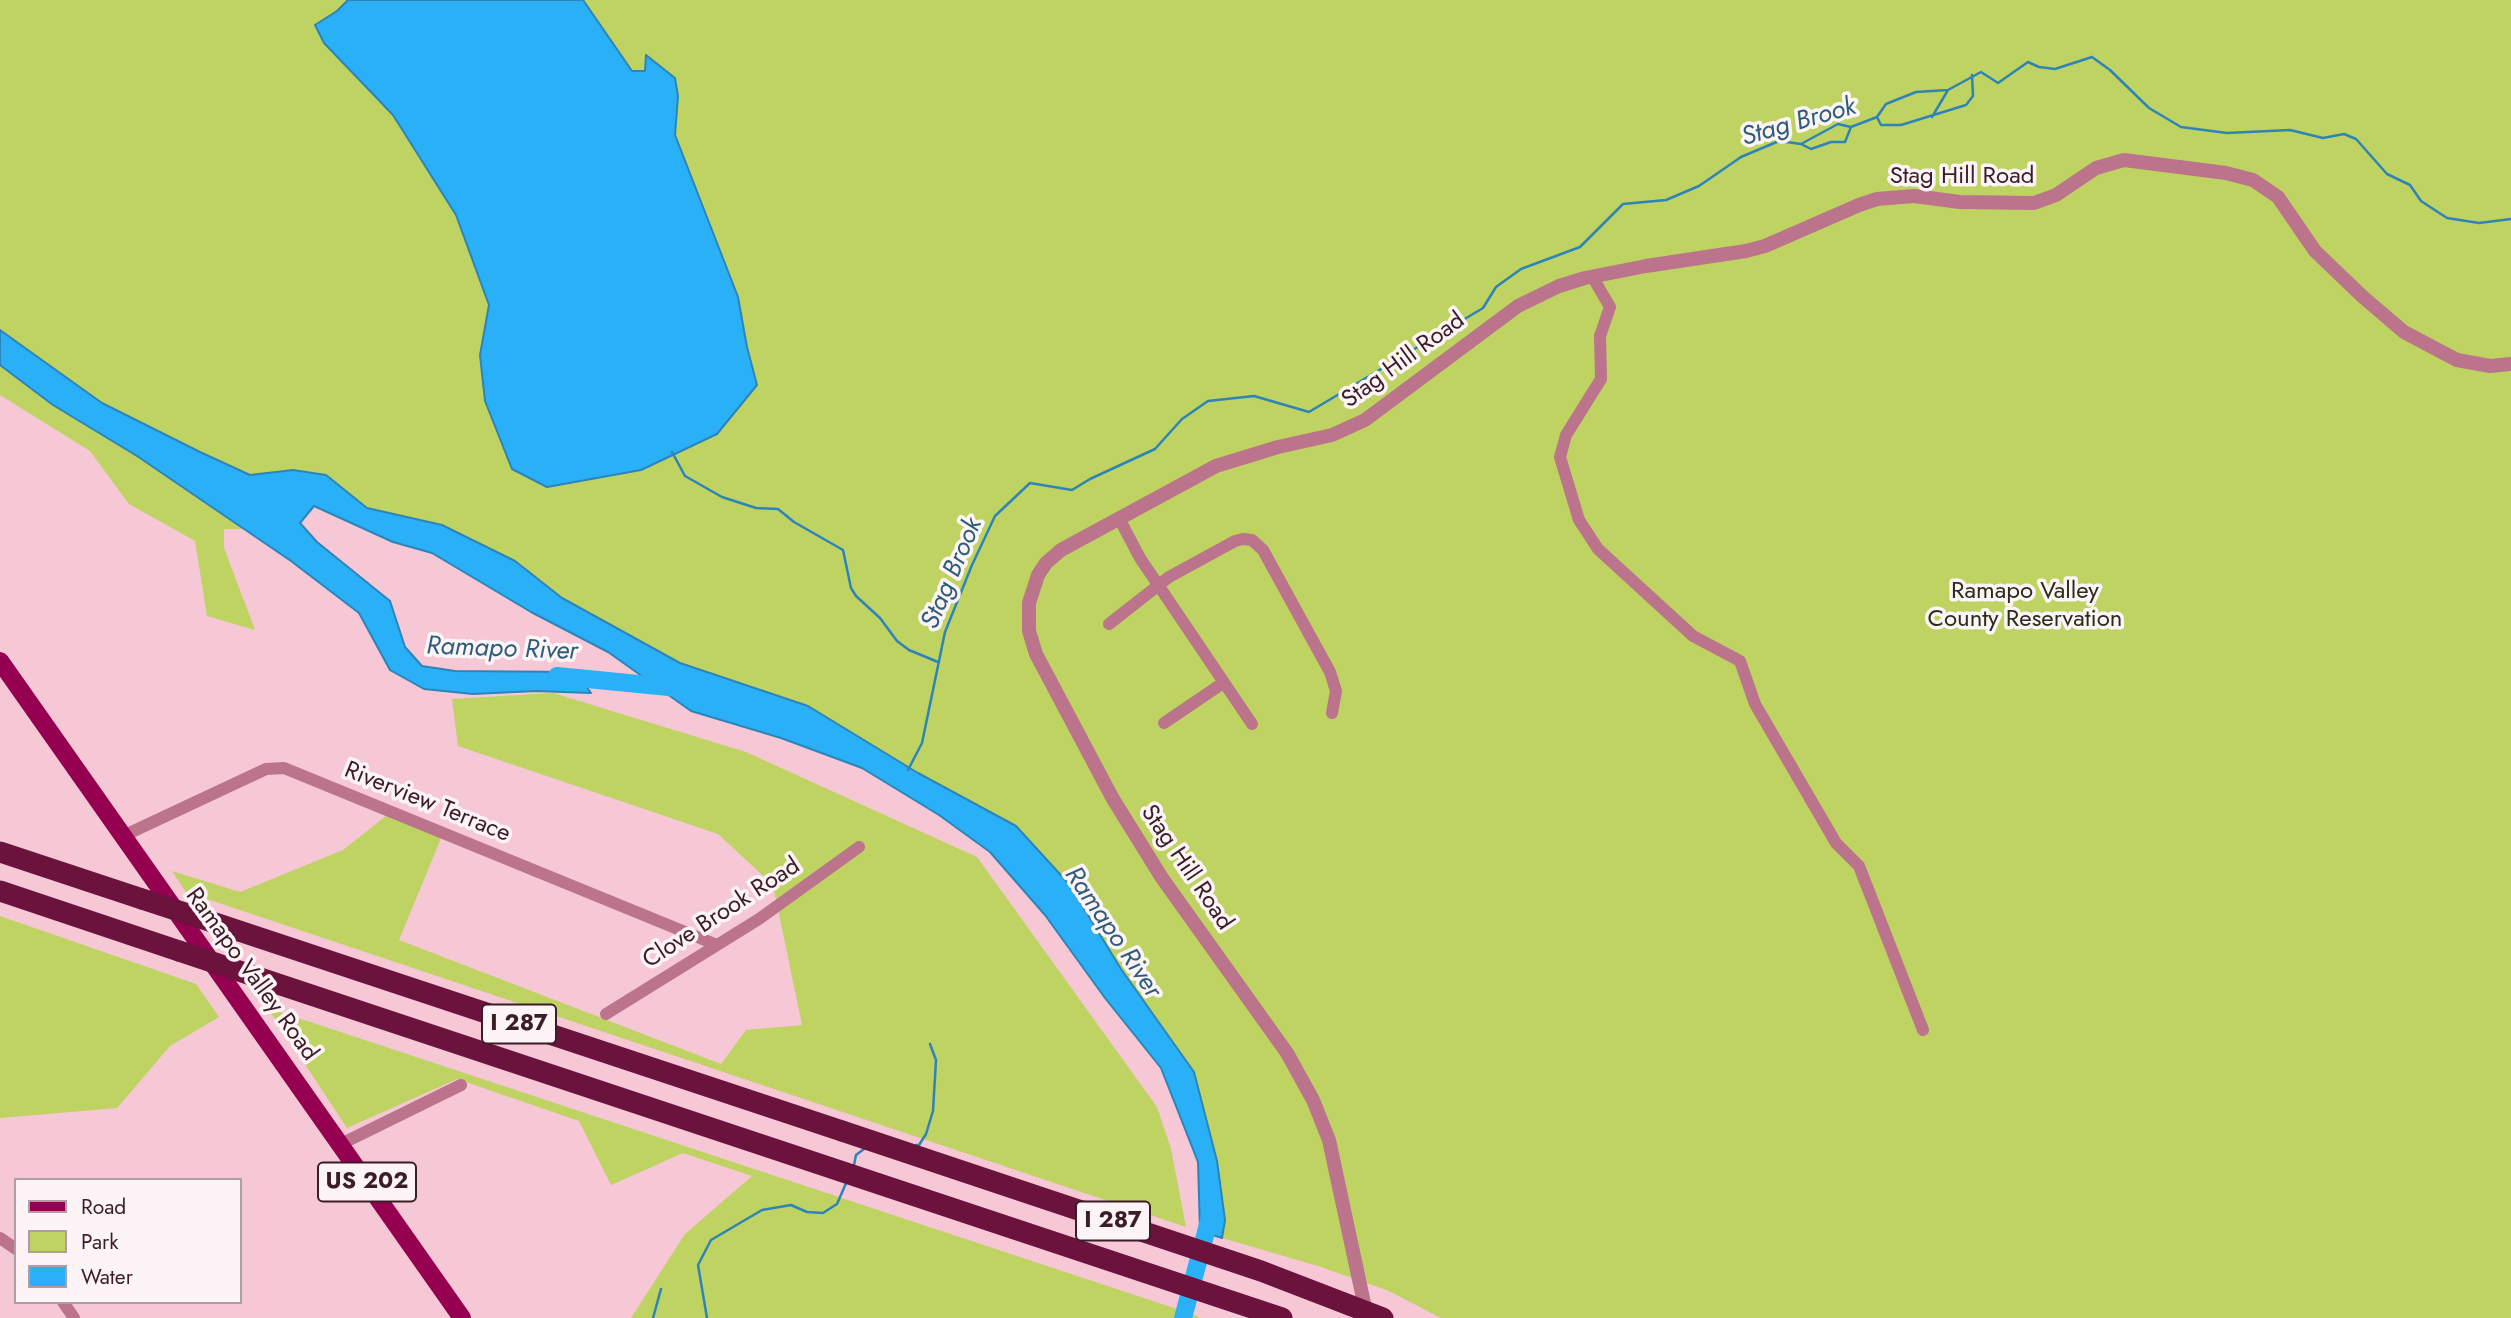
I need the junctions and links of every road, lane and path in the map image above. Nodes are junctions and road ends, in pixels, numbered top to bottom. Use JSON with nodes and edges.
{"nodes":[{"id":1,"x":1592,"y":276,"type":"junction"},
{"id":2,"x":2511,"y":364,"type":"edge"},
{"id":3,"x":1120,"y":520,"type":"junction"},
{"id":4,"x":1158,"y":585,"type":"junction"},
{"id":5,"x":1109,"y":624,"type":"dead end"},
{"id":6,"x":0,"y":661,"type":"edge"},
{"id":7,"x":1223,"y":683,"type":"junction"},
{"id":8,"x":1332,"y":713,"type":"dead end"},
{"id":9,"x":1164,"y":723,"type":"dead end"},
{"id":10,"x":1252,"y":724,"type":"dead end"},
{"id":11,"x":123,"y":836,"type":"junction"},
{"id":12,"x":859,"y":847,"type":"dead end"},
{"id":13,"x":0,"y":852,"type":"edge"},
{"id":14,"x":0,"y":891,"type":"edge"},
{"id":15,"x":717,"y":945,"type":"junction"},
{"id":16,"x":606,"y":1014,"type":"dead end"},
{"id":17,"x":1923,"y":1030,"type":"dead end"},
{"id":18,"x":461,"y":1085,"type":"dead end"},
{"id":19,"x":341,"y":1144,"type":"junction"},
{"id":20,"x":462,"y":1318,"type":"edge"},
{"id":21,"x":1282,"y":1318,"type":"edge"},
{"id":22,"x":1368,"y":1318,"type":"edge"},
{"id":23,"x":1383,"y":1318,"type":"edge"}],
"edges":[{"from":1,"to":2,"type":"street","name":"Stag Hill Road"},
{"from":1,"to":3,"type":"street","name":"Stag Hill Road"},
{"from":1,"to":17,"type":"street"},
{"from":3,"to":4,"type":"street"},
{"from":3,"to":22,"type":"street","name":"Stag Hill Road"},
{"from":4,"to":5,"type":"street"},
{"from":4,"to":7,"type":"street"},
{"from":4,"to":8,"type":"street"},
{"from":6,"to":11,"type":"main road","name":"Ramapo Valley Road","number":"US 202"},
{"from":7,"to":9,"type":"street"},
{"from":7,"to":10,"type":"street"},
{"from":11,"to":15,"type":"street","name":"Riverview Terrace"},
{"from":11,"to":19,"type":"main road","name":"Ramapo Valley Road","number":"US 202"},
{"from":12,"to":15,"type":"street","name":"Clove Brook Road"},
{"from":13,"to":23,"type":"highway","number":"I 287","bridge":true},
{"from":14,"to":21,"type":"highway","number":"I 287","bridge":true},
{"from":15,"to":16,"type":"street","name":"Clove Brook Road"},
{"from":18,"to":19,"type":"street"},
{"from":19,"to":20,"type":"main road","name":"Ramapo Valley Road","number":"US 202"}]}
